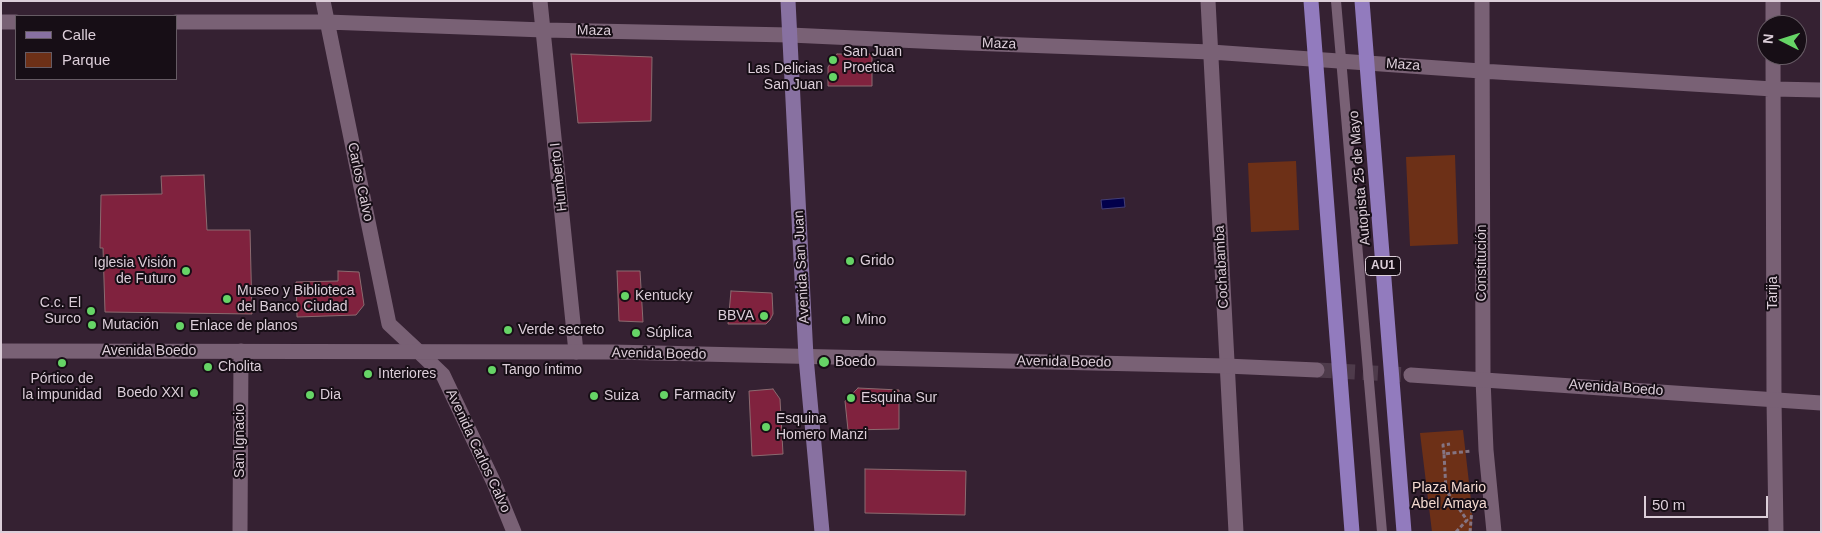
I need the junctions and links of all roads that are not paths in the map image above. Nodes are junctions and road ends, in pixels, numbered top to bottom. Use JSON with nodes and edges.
{"nodes":[{"id":1,"x":323,"y":1,"type":"edge"},
{"id":2,"x":540,"y":1,"type":"edge"},
{"id":3,"x":788,"y":1,"type":"edge"},
{"id":4,"x":1208,"y":1,"type":"edge"},
{"id":5,"x":1311,"y":1,"type":"edge"},
{"id":6,"x":1336,"y":1,"type":"edge"},
{"id":7,"x":1362,"y":1,"type":"edge"},
{"id":8,"x":1482,"y":1,"type":"edge"},
{"id":9,"x":1773,"y":1,"type":"edge"},
{"id":10,"x":1773,"y":15,"type":"edge"},
{"id":11,"x":1,"y":22,"type":"edge"},
{"id":12,"x":15,"y":22,"type":"edge"},
{"id":13,"x":178,"y":22,"type":"edge"},
{"id":14,"x":327,"y":22,"type":"junction"},
{"id":15,"x":544,"y":30,"type":"junction"},
{"id":16,"x":790,"y":35,"type":"junction"},
{"id":17,"x":1211,"y":52,"type":"junction"},
{"id":18,"x":1773,"y":65,"type":"edge"},
{"id":19,"x":1481,"y":71,"type":"junction"},
{"id":20,"x":1773,"y":89,"type":"junction"},
{"id":21,"x":1821,"y":90,"type":"edge"},
{"id":22,"x":241,"y":351,"type":"junction"},
{"id":23,"x":418,"y":351,"type":"junction"},
{"id":24,"x":1,"y":352,"type":"edge"},
{"id":25,"x":576,"y":352,"type":"junction"},
{"id":26,"x":806,"y":357,"type":"junction"},
{"id":27,"x":1226,"y":366,"type":"junction"},
{"id":28,"x":1317,"y":370,"type":"tunnel mouth"},
{"id":29,"x":1411,"y":376,"type":"tunnel mouth"},
{"id":30,"x":1483,"y":379,"type":"junction"},
{"id":31,"x":1774,"y":399,"type":"junction"},
{"id":32,"x":1821,"y":403,"type":"edge"},
{"id":33,"x":1493,"y":530,"type":"edge"},
{"id":34,"x":240,"y":532,"type":"edge"},
{"id":35,"x":514,"y":532,"type":"edge"},
{"id":36,"x":822,"y":532,"type":"edge"},
{"id":37,"x":1236,"y":532,"type":"edge"},
{"id":38,"x":1352,"y":532,"type":"edge"},
{"id":39,"x":1382,"y":532,"type":"edge"},
{"id":40,"x":1404,"y":532,"type":"edge"},
{"id":41,"x":1776,"y":532,"type":"edge"}],
"edges":[{"from":1,"to":14,"type":"street","name":"Carlos Calvo"},
{"from":2,"to":15,"type":"street","name":"Humberto I"},
{"from":3,"to":16,"type":"main road","name":"Avenida San Juan"},
{"from":4,"to":17,"type":"street","name":"Cochabamba"},
{"from":5,"to":38,"type":"highway"},
{"from":6,"to":39,"type":"lane"},
{"from":7,"to":40,"type":"highway","name":"Autopista 25 de Mayo","number":"AU1"},
{"from":8,"to":19,"type":"street","name":"Constitución"},
{"from":9,"to":10,"type":"street"},
{"from":11,"to":12,"type":"street"},
{"from":13,"to":14,"type":"street","name":"Maza"},
{"from":14,"to":15,"type":"street","name":"Maza"},
{"from":14,"to":23,"type":"street","name":"Carlos Calvo"},
{"from":15,"to":16,"type":"street","name":"Maza"},
{"from":15,"to":25,"type":"street","name":"Humberto I"},
{"from":16,"to":17,"type":"street","name":"Maza"},
{"from":16,"to":26,"type":"main road","name":"Avenida San Juan"},
{"from":17,"to":19,"type":"street","name":"Maza"},
{"from":17,"to":27,"type":"street","name":"Cochabamba"},
{"from":18,"to":20,"type":"street","name":"Tarija"},
{"from":19,"to":20,"type":"street","name":"Maza"},
{"from":19,"to":30,"type":"street","name":"Constitución"},
{"from":20,"to":21,"type":"street","name":"Maza"},
{"from":20,"to":31,"type":"street","name":"Tarija"},
{"from":22,"to":23,"type":"street","name":"Avenida Boedo"},
{"from":22,"to":24,"type":"street","name":"Avenida Boedo"},
{"from":22,"to":34,"type":"street","name":"San Ignacio"},
{"from":23,"to":25,"type":"street","name":"Avenida Boedo"},
{"from":23,"to":35,"type":"street","name":"Avenida Carlos Calvo"},
{"from":25,"to":26,"type":"street","name":"Avenida Boedo"},
{"from":26,"to":27,"type":"street","name":"Avenida Boedo"},
{"from":26,"to":36,"type":"main road","name":"Avenida San Juan"},
{"from":27,"to":28,"type":"street","name":"Avenida Boedo"},
{"from":27,"to":37,"type":"street","name":"Cochabamba"},
{"from":29,"to":30,"type":"street","name":"Avenida Boedo"},
{"from":30,"to":31,"type":"street","name":"Avenida Boedo"},
{"from":30,"to":33,"type":"street","name":"Constitución"},
{"from":31,"to":32,"type":"street","name":"Avenida Boedo"},
{"from":31,"to":41,"type":"street","name":"Tarija"}]}
